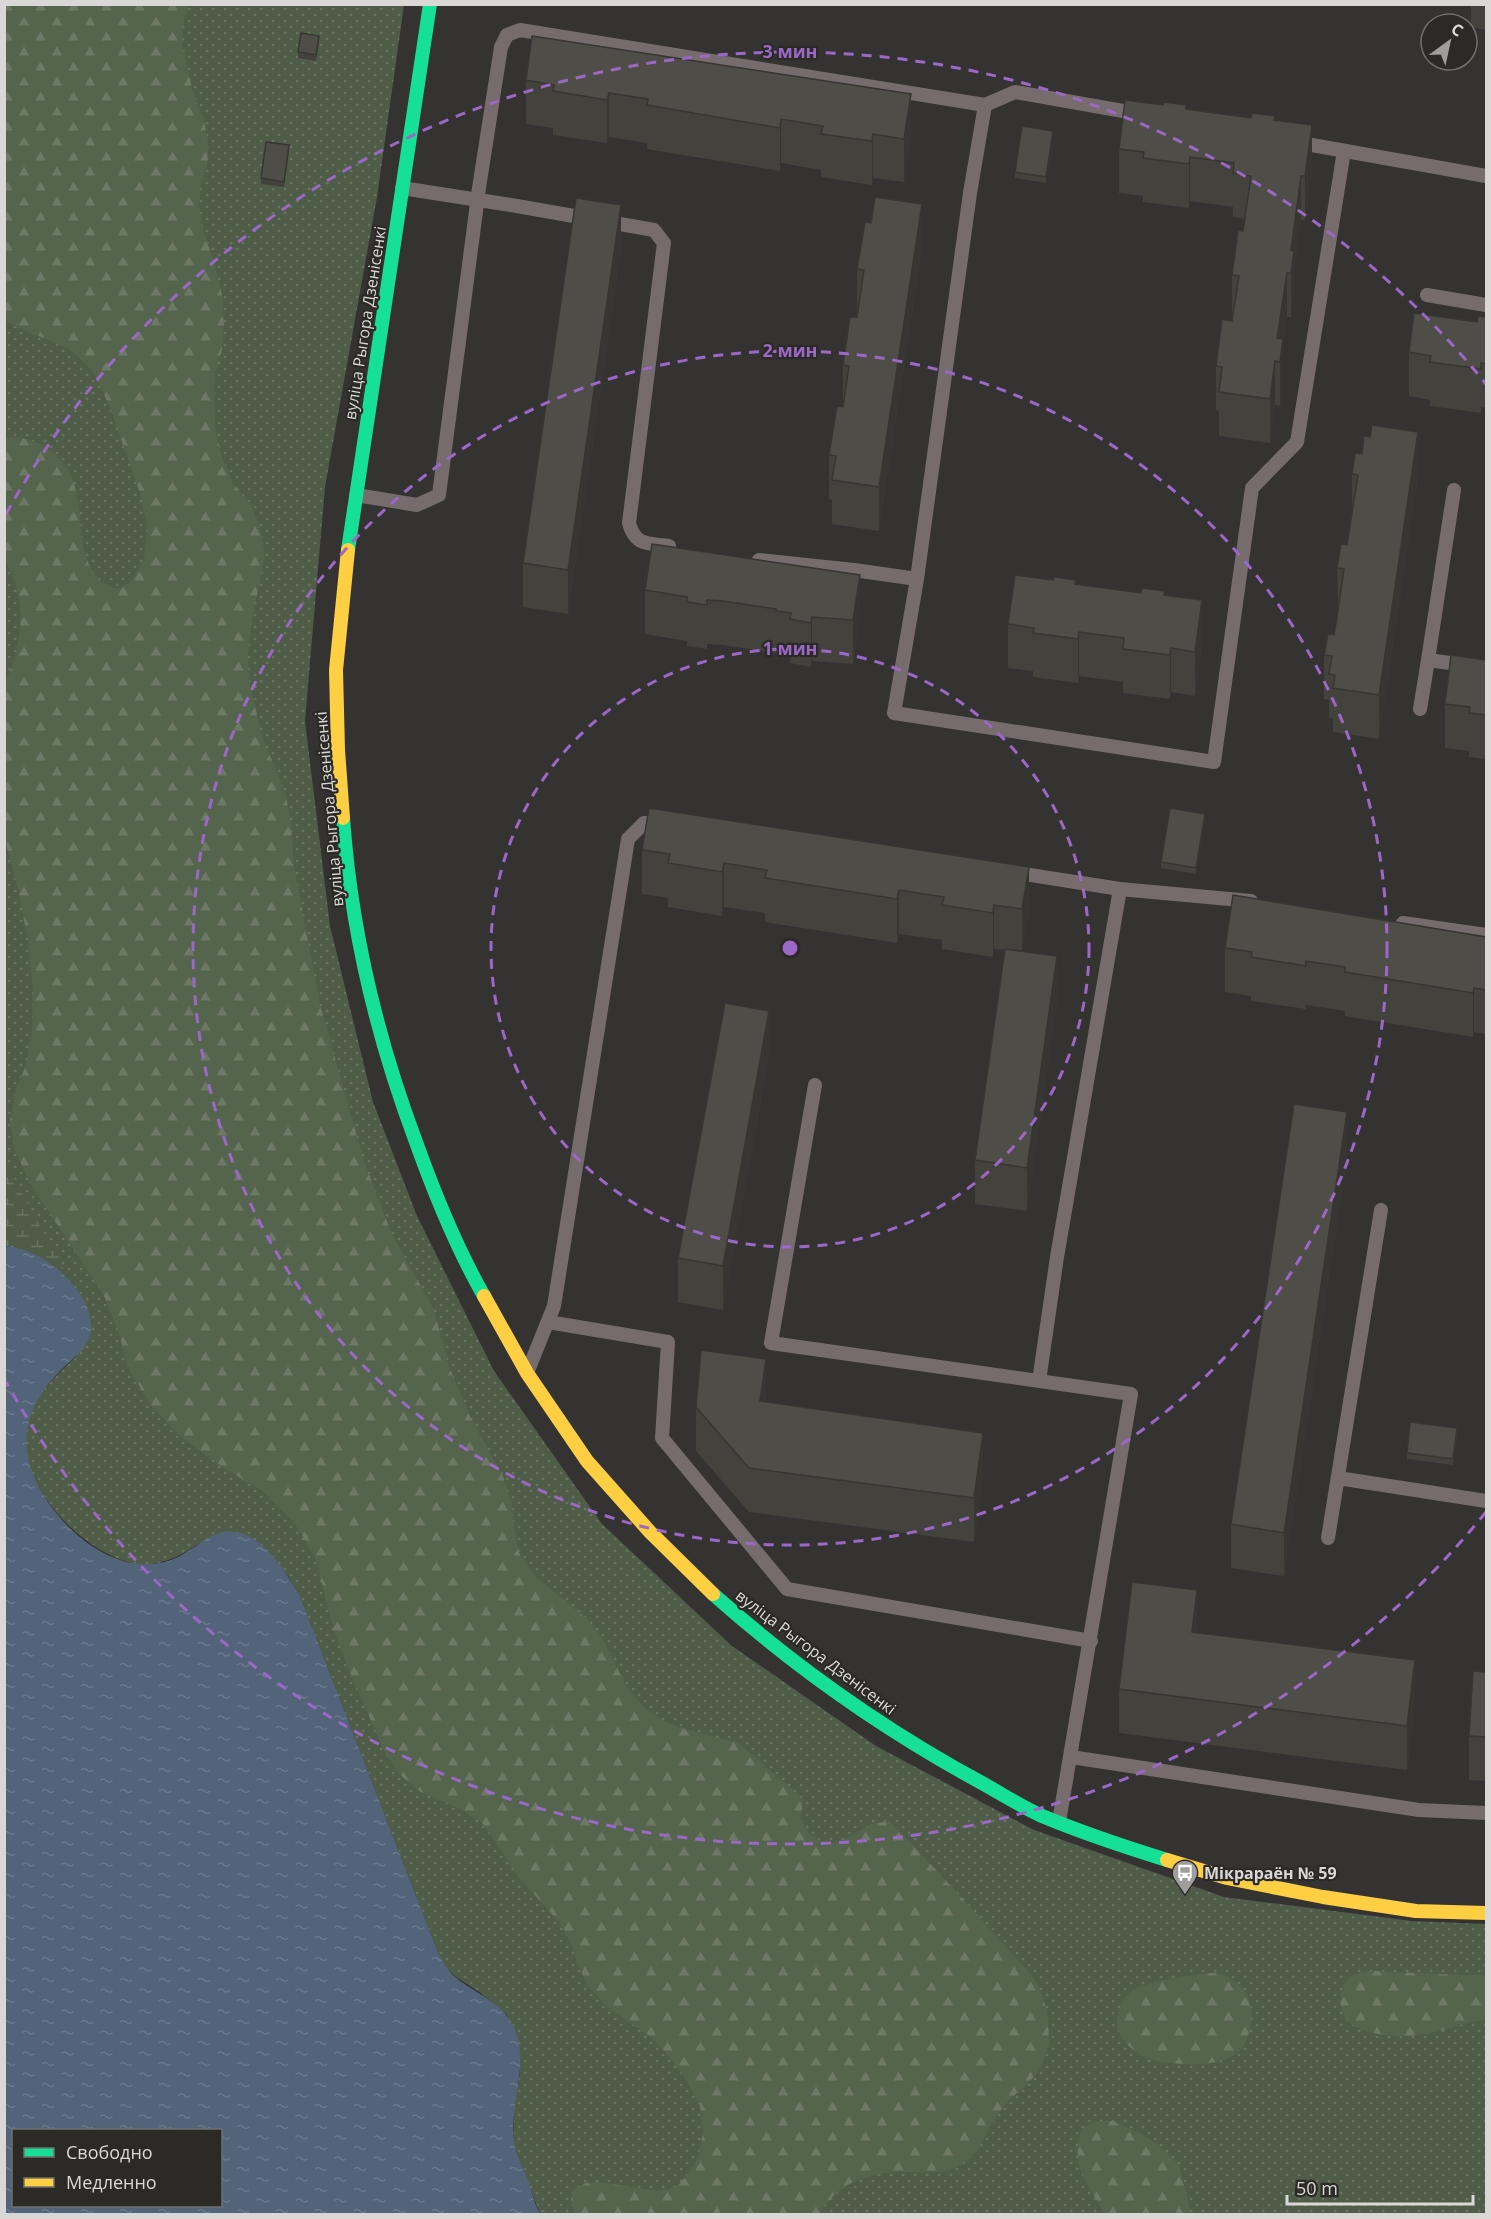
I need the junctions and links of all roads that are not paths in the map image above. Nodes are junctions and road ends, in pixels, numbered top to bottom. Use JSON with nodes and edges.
{"nodes":[{"id":1,"x":430,"y":4,"type":"edge"},
{"id":2,"x":985,"y":105,"type":"junction"},
{"id":3,"x":1156,"y":117,"type":"edge"},
{"id":4,"x":1285,"y":140,"type":"edge"},
{"id":5,"x":1344,"y":151,"type":"junction"},
{"id":6,"x":1486,"y":176,"type":"edge"},
{"id":7,"x":402,"y":189,"type":"junction"},
{"id":8,"x":478,"y":200,"type":"junction"},
{"id":9,"x":1427,"y":295,"type":"dead end"},
{"id":10,"x":1486,"y":306,"type":"edge"},
{"id":11,"x":1454,"y":490,"type":"dead end"},
{"id":12,"x":356,"y":495,"type":"junction"},
{"id":13,"x":684,"y":549,"type":"edge"},
{"id":14,"x":749,"y":558,"type":"edge"},
{"id":15,"x":917,"y":579,"type":"junction"},
{"id":16,"x":1428,"y":660,"type":"junction"},
{"id":17,"x":1486,"y":668,"type":"edge"},
{"id":18,"x":1420,"y":709,"type":"dead end"},
{"id":19,"x":681,"y":822,"type":"edge"},
{"id":20,"x":993,"y":869,"type":"edge"},
{"id":21,"x":1120,"y":889,"type":"junction"},
{"id":22,"x":1263,"y":903,"type":"edge"},
{"id":23,"x":1392,"y":922,"type":"edge"},
{"id":24,"x":1486,"y":935,"type":"edge"},
{"id":25,"x":814,"y":1085,"type":"dead end"},
{"id":26,"x":1381,"y":1210,"type":"dead end"},
{"id":27,"x":548,"y":1322,"type":"junction"},
{"id":28,"x":527,"y":1373,"type":"junction"},
{"id":29,"x":1039,"y":1381,"type":"junction"},
{"id":30,"x":1338,"y":1478,"type":"junction"},
{"id":31,"x":1486,"y":1501,"type":"edge"},
{"id":32,"x":1328,"y":1538,"type":"dead end"},
{"id":33,"x":1090,"y":1641,"type":"junction"},
{"id":34,"x":1071,"y":1757,"type":"junction"},
{"id":35,"x":1486,"y":1813,"type":"edge"},
{"id":36,"x":1059,"y":1822,"type":"junction"},
{"id":37,"x":1486,"y":1913,"type":"edge"}],
"edges":[{"from":1,"to":7,"type":"street","name":"вуліца Рыгора Дзенісенкі"},
{"from":2,"to":3,"type":"lane"},
{"from":2,"to":8,"type":"lane"},
{"from":2,"to":15,"type":"lane"},
{"from":4,"to":5,"type":"lane"},
{"from":5,"to":6,"type":"lane"},
{"from":5,"to":15,"type":"lane"},
{"from":7,"to":8,"type":"lane"},
{"from":7,"to":12,"type":"street","name":"вуліца Рыгора Дзенісенкі"},
{"from":8,"to":12,"type":"lane"},
{"from":8,"to":13,"type":"lane"},
{"from":9,"to":10,"type":"lane"},
{"from":11,"to":16,"type":"lane"},
{"from":12,"to":28,"type":"street","name":"вуліца Рыгора Дзенісенкі"},
{"from":14,"to":15,"type":"lane"},
{"from":16,"to":17,"type":"lane"},
{"from":16,"to":18,"type":"lane"},
{"from":19,"to":27,"type":"lane"},
{"from":20,"to":21,"type":"lane"},
{"from":21,"to":22,"type":"lane"},
{"from":21,"to":29,"type":"lane"},
{"from":23,"to":24,"type":"lane"},
{"from":25,"to":29,"type":"lane"},
{"from":26,"to":30,"type":"lane"},
{"from":27,"to":28,"type":"lane"},
{"from":27,"to":33,"type":"lane"},
{"from":28,"to":36,"type":"street","name":"вуліца Рыгора Дзенісенкі"},
{"from":29,"to":33,"type":"lane"},
{"from":30,"to":31,"type":"lane"},
{"from":30,"to":32,"type":"lane"},
{"from":33,"to":34,"type":"lane"},
{"from":34,"to":35,"type":"lane"},
{"from":34,"to":36,"type":"lane"},
{"from":36,"to":37,"type":"street","name":"вуліца Рыгора Дзенісенкі"}]}
